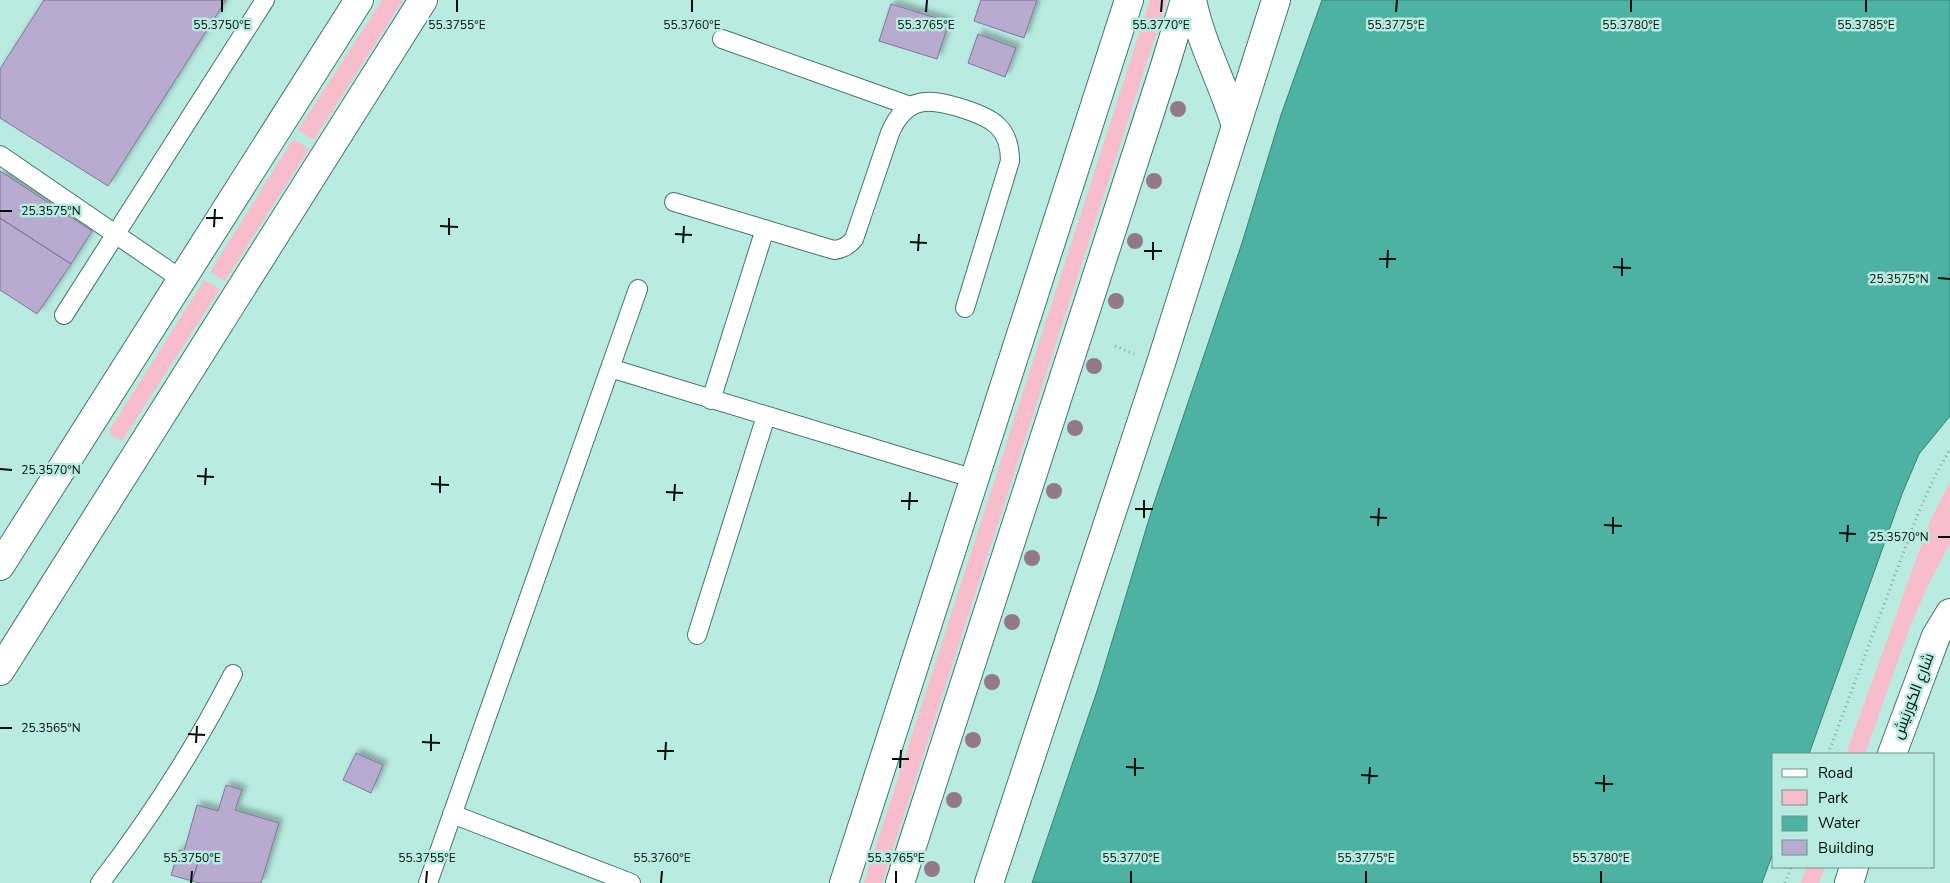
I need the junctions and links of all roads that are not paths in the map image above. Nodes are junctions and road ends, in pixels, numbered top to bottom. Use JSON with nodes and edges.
{"nodes":[{"id":1,"x":265,"y":0,"type":"edge"},
{"id":2,"x":359,"y":0,"type":"edge"},
{"id":3,"x":422,"y":0,"type":"edge"},
{"id":4,"x":1129,"y":0,"type":"edge"},
{"id":5,"x":1185,"y":0,"type":"edge"},
{"id":6,"x":1192,"y":0,"type":"edge"},
{"id":7,"x":1276,"y":0,"type":"edge"},
{"id":8,"x":722,"y":39,"type":"dead end"},
{"id":9,"x":910,"y":106,"type":"junction"},
{"id":10,"x":1236,"y":126,"type":"junction"},
{"id":11,"x":0,"y":155,"type":"edge"},
{"id":12,"x":674,"y":202,"type":"dead end"},
{"id":13,"x":765,"y":229,"type":"junction"},
{"id":14,"x":116,"y":234,"type":"junction"},
{"id":15,"x":181,"y":280,"type":"junction"},
{"id":16,"x":638,"y":289,"type":"dead end"},
{"id":17,"x":965,"y":308,"type":"dead end"},
{"id":18,"x":64,"y":315,"type":"dead end"},
{"id":19,"x":610,"y":368,"type":"junction"},
{"id":20,"x":711,"y":400,"type":"junction"},
{"id":21,"x":766,"y":416,"type":"junction"},
{"id":22,"x":975,"y":479,"type":"junction"},
{"id":23,"x":0,"y":566,"type":"edge"},
{"id":24,"x":1950,"y":613,"type":"edge"},
{"id":25,"x":698,"y":635,"type":"dead end"},
{"id":26,"x":0,"y":671,"type":"edge"},
{"id":27,"x":233,"y":674,"type":"dead end"},
{"id":28,"x":1892,"y":753,"type":"edge"},
{"id":29,"x":452,"y":814,"type":"junction"},
{"id":30,"x":1854,"y":868,"type":"edge"},
{"id":31,"x":100,"y":883,"type":"edge"},
{"id":32,"x":428,"y":883,"type":"edge"},
{"id":33,"x":631,"y":883,"type":"edge"},
{"id":34,"x":844,"y":883,"type":"edge"},
{"id":35,"x":900,"y":883,"type":"edge"},
{"id":36,"x":989,"y":883,"type":"edge"},
{"id":37,"x":1849,"y":883,"type":"edge"}],
"edges":[{"from":1,"to":14,"type":"lane"},
{"from":2,"to":15,"type":"main road"},
{"from":3,"to":26,"type":"main road"},
{"from":4,"to":22,"type":"main road"},
{"from":5,"to":35,"type":"main road"},
{"from":6,"to":10,"type":"main road"},
{"from":7,"to":10,"type":"main road"},
{"from":8,"to":9,"type":"lane"},
{"from":9,"to":13,"type":"lane"},
{"from":9,"to":17,"type":"lane"},
{"from":10,"to":36,"type":"main road"},
{"from":11,"to":14,"type":"lane"},
{"from":12,"to":13,"type":"lane"},
{"from":13,"to":20,"type":"lane"},
{"from":14,"to":15,"type":"lane"},
{"from":14,"to":18,"type":"lane"},
{"from":15,"to":23,"type":"main road"},
{"from":16,"to":19,"type":"lane"},
{"from":19,"to":20,"type":"lane"},
{"from":19,"to":29,"type":"lane"},
{"from":20,"to":21,"type":"lane"},
{"from":21,"to":22,"type":"lane"},
{"from":21,"to":25,"type":"lane"},
{"from":22,"to":34,"type":"main road"},
{"from":24,"to":28,"type":"main road","name":"شارع الكورنيش"},
{"from":27,"to":31,"type":"lane"},
{"from":29,"to":32,"type":"lane"},
{"from":29,"to":33,"type":"lane"},
{"from":30,"to":37,"type":"main road"}]}
